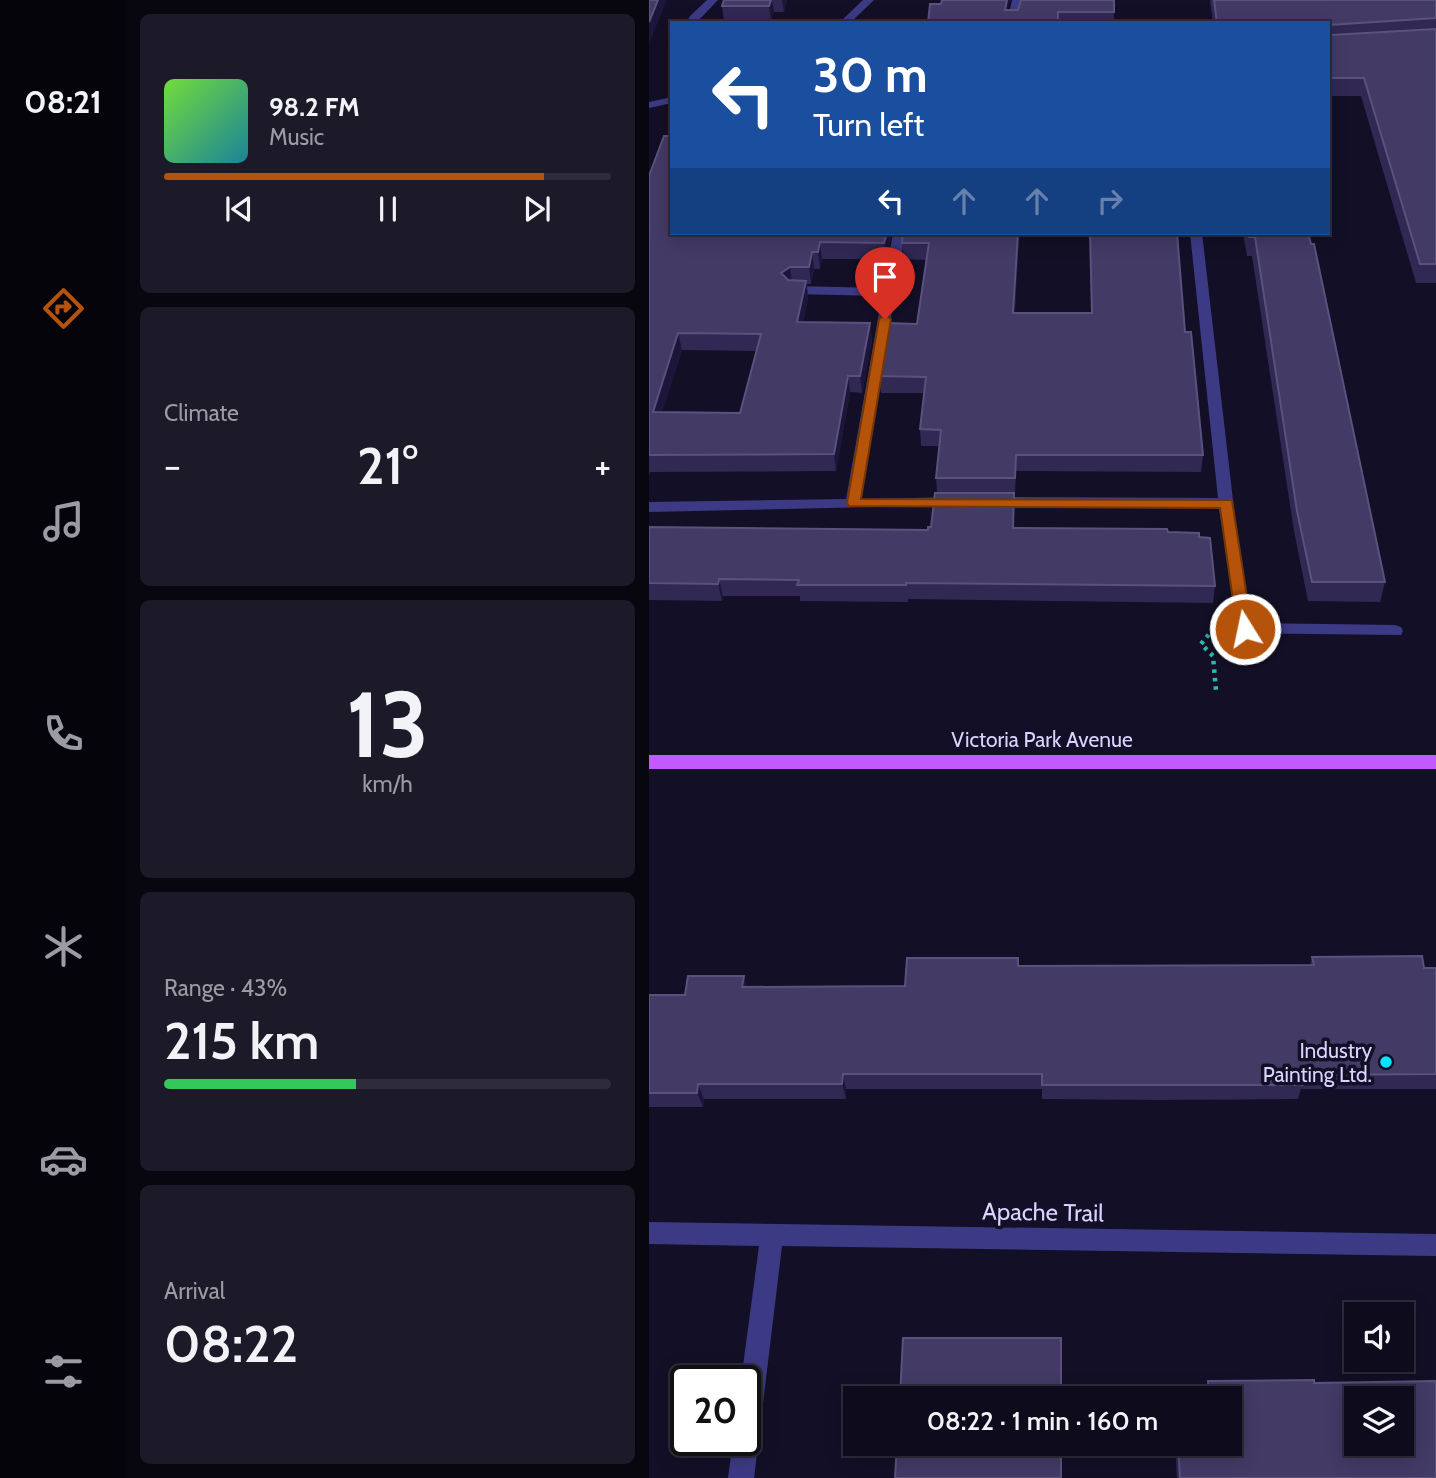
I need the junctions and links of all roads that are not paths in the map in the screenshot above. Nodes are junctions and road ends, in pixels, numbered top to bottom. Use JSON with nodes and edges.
{"nodes":[{"id":1,"x":713,"y":0,"type":"edge"},
{"id":2,"x":868,"y":0,"type":"edge"},
{"id":3,"x":1017,"y":0,"type":"edge"},
{"id":4,"x":692,"y":21,"type":"edge"},
{"id":5,"x":846,"y":21,"type":"edge"},
{"id":6,"x":1012,"y":21,"type":"edge"},
{"id":7,"x":670,"y":100,"type":"edge"},
{"id":8,"x":649,"y":105,"type":"edge"},
{"id":9,"x":899,"y":235,"type":"edge"},
{"id":10,"x":1196,"y":235,"type":"edge"},
{"id":11,"x":792,"y":290,"type":"edge"},
{"id":12,"x":890,"y":292,"type":"junction"},
{"id":13,"x":853,"y":503,"type":"junction"},
{"id":14,"x":1227,"y":503,"type":"junction"},
{"id":15,"x":649,"y":507,"type":"edge"},
{"id":16,"x":1395,"y":631,"type":"dead end"},
{"id":17,"x":649,"y":762,"type":"edge"},
{"id":18,"x":1436,"y":762,"type":"edge"},
{"id":19,"x":649,"y":1233,"type":"edge"},
{"id":20,"x":772,"y":1234,"type":"junction"},
{"id":21,"x":1436,"y":1245,"type":"edge"},
{"id":22,"x":741,"y":1478,"type":"edge"}],
"edges":[{"from":1,"to":4,"type":"street"},
{"from":2,"to":5,"type":"street"},
{"from":3,"to":6,"type":"street"},
{"from":7,"to":8,"type":"street"},
{"from":9,"to":12,"type":"street"},
{"from":10,"to":14,"type":"street"},
{"from":11,"to":12,"type":"street"},
{"from":12,"to":13,"type":"street"},
{"from":13,"to":14,"type":"street"},
{"from":13,"to":15,"type":"street"},
{"from":14,"to":16,"type":"street"},
{"from":17,"to":18,"type":"main road","name":"Victoria Park Avenue"},
{"from":19,"to":20,"type":"street","name":"Apache Trail"},
{"from":20,"to":21,"type":"street","name":"Apache Trail"},
{"from":20,"to":22,"type":"street"}]}
